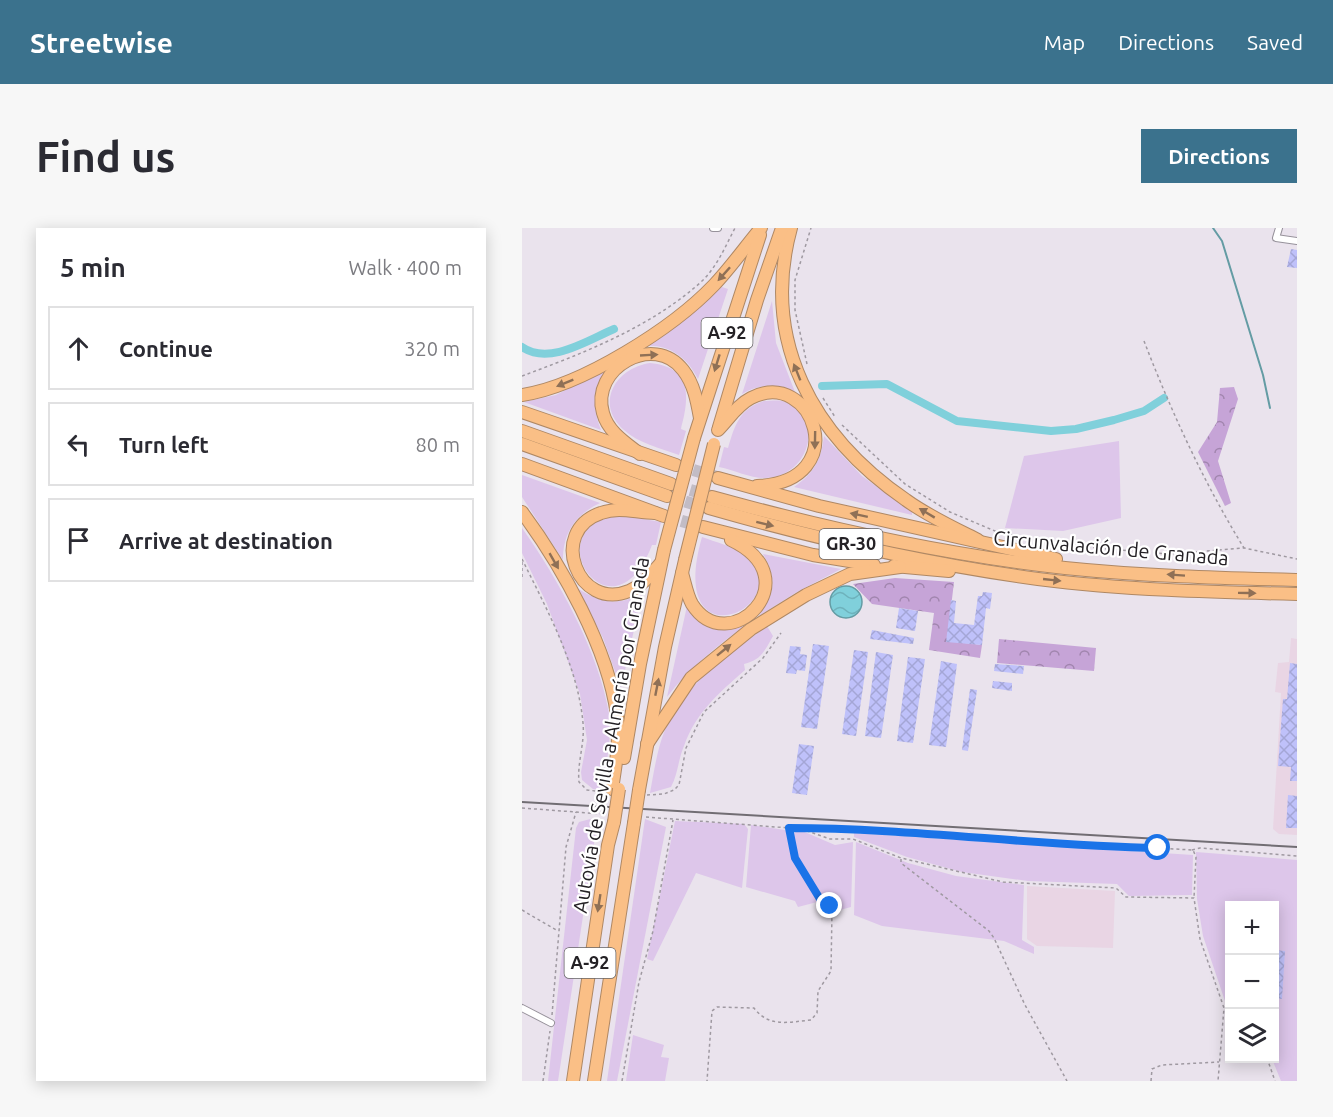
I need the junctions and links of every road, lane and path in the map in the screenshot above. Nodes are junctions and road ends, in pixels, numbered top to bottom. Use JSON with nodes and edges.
{"nodes":[{"id":1,"x":735,"y":228,"type":"edge"},
{"id":2,"x":762,"y":228,"type":"edge"},
{"id":3,"x":782,"y":228,"type":"edge"},
{"id":4,"x":790,"y":228,"type":"edge"},
{"id":5,"x":811,"y":228,"type":"edge"},
{"id":6,"x":1279,"y":228,"type":"edge"},
{"id":7,"x":1297,"y":241,"type":"edge"},
{"id":8,"x":1144,"y":341,"type":"dead end"},
{"id":9,"x":809,"y":373,"type":"dead end"},
{"id":10,"x":522,"y":376,"type":"edge"},
{"id":11,"x":818,"y":391,"type":"dead end"},
{"id":12,"x":522,"y":394,"type":"edge"},
{"id":13,"x":522,"y":412,"type":"edge"},
{"id":14,"x":700,"y":418,"type":"junction"},
{"id":15,"x":718,"y":430,"type":"junction"},
{"id":16,"x":522,"y":431,"type":"edge"},
{"id":17,"x":522,"y":444,"type":"edge"},
{"id":18,"x":640,"y":454,"type":"junction"},
{"id":19,"x":522,"y":464,"type":"edge"},
{"id":20,"x":676,"y":465,"type":"tunnel mouth"},
{"id":21,"x":718,"y":478,"type":"tunnel mouth"},
{"id":22,"x":748,"y":487,"type":"junction"},
{"id":23,"x":522,"y":512,"type":"edge"},
{"id":24,"x":704,"y":527,"type":"tunnel mouth"},
{"id":25,"x":717,"y":531,"type":"junction"},
{"id":26,"x":978,"y":540,"type":"junction"},
{"id":27,"x":1244,"y":548,"type":"junction"},
{"id":28,"x":1297,"y":559,"type":"edge"},
{"id":29,"x":522,"y":562,"type":"edge"},
{"id":30,"x":661,"y":563,"type":"junction"},
{"id":31,"x":683,"y":565,"type":"junction"},
{"id":32,"x":900,"y":567,"type":"junction"},
{"id":33,"x":1083,"y":569,"type":"junction"},
{"id":34,"x":994,"y":571,"type":"junction"},
{"id":35,"x":522,"y":578,"type":"edge"},
{"id":36,"x":1297,"y":580,"type":"edge"},
{"id":37,"x":1274,"y":593,"type":"junction"},
{"id":38,"x":1297,"y":594,"type":"edge"},
{"id":39,"x":1297,"y":599,"type":"edge"},
{"id":40,"x":647,"y":744,"type":"junction"},
{"id":41,"x":616,"y":789,"type":"junction"},
{"id":42,"x":522,"y":808,"type":"edge"},
{"id":43,"x":576,"y":812,"type":"junction"},
{"id":44,"x":608,"y":819,"type":"junction"},
{"id":45,"x":673,"y":819,"type":"junction"},
{"id":46,"x":640,"y":820,"type":"junction"},
{"id":47,"x":789,"y":828,"type":"junction"},
{"id":48,"x":1191,"y":850,"type":"junction"},
{"id":49,"x":1297,"y":856,"type":"edge"},
{"id":50,"x":901,"y":858,"type":"junction"},
{"id":51,"x":1194,"y":898,"type":"junction"},
{"id":52,"x":522,"y":910,"type":"edge"},
{"id":53,"x":559,"y":931,"type":"junction"},
{"id":54,"x":522,"y":1008,"type":"edge"},
{"id":55,"x":1224,"y":1008,"type":"joint"},
{"id":56,"x":551,"y":1023,"type":"junction"},
{"id":57,"x":1219,"y":1062,"type":"junction"},
{"id":58,"x":1268,"y":1063,"type":"edge"},
{"id":59,"x":543,"y":1081,"type":"edge"},
{"id":60,"x":573,"y":1081,"type":"edge"},
{"id":61,"x":594,"y":1081,"type":"edge"},
{"id":62,"x":622,"y":1081,"type":"edge"},
{"id":63,"x":707,"y":1081,"type":"edge"},
{"id":64,"x":1067,"y":1081,"type":"edge"},
{"id":65,"x":1151,"y":1081,"type":"edge"},
{"id":66,"x":1218,"y":1081,"type":"edge"},
{"id":67,"x":1275,"y":1081,"type":"edge"}],
"edges":[{"from":1,"to":10,"type":"path"},
{"from":2,"to":12,"type":"highway","one_way":true},
{"from":2,"to":14,"type":"highway","name":"Autovía de Sevilla a Almería por Granada","number":"A-92","one_way":true},
{"from":3,"to":15,"type":"highway","name":"Autovía de Sevilla a Almería por Granada","number":"A-92"},
{"from":26,"to":4,"type":"highway","one_way":true},
{"from":5,"to":9,"type":"path"},
{"from":6,"to":7,"type":"street"},
{"from":8,"to":27,"type":"path"},
{"from":11,"to":27,"type":"path"},
{"from":13,"to":18,"type":"highway"},
{"from":18,"to":14,"type":"highway","one_way":true},
{"from":14,"to":30,"type":"highway","name":"Autovía de Sevilla a Almería por Granada","number":"A-92","bridge":true},
{"from":15,"to":22,"type":"highway","one_way":true},
{"from":15,"to":31,"type":"highway","name":"Autovía de Sevilla a Almería por Granada","number":"A-92","bridge":true},
{"from":16,"to":17,"type":"highway"},
{"from":18,"to":20,"type":"highway"},
{"from":19,"to":30,"type":"highway"},
{"from":21,"to":22,"type":"highway"},
{"from":26,"to":22,"type":"highway","one_way":true},
{"from":23,"to":41,"type":"highway","one_way":true},
{"from":24,"to":25,"type":"highway"},
{"from":25,"to":31,"type":"highway"},
{"from":25,"to":32,"type":"highway"},
{"from":26,"to":33,"type":"highway"},
{"from":27,"to":28,"type":"path"},
{"from":29,"to":35,"type":"path"},
{"from":30,"to":41,"type":"highway","name":"Autovía de Sevilla a Almería por Granada","number":"A-92"},
{"from":40,"to":31,"type":"highway","name":"Autovía de Sevilla a Almería por Granada","number":"A-92","one_way":true},
{"from":32,"to":34,"type":"highway"},
{"from":40,"to":32,"type":"highway","one_way":true},
{"from":33,"to":34,"type":"highway","name":"Circunvalación de Granada","number":"GR-30","one_way":true},
{"from":36,"to":33,"type":"highway","name":"Circunvalación de Granada","number":"GR-30","one_way":true},
{"from":34,"to":37,"type":"highway","name":"Circunvalación de Granada","number":"GR-30","one_way":true},
{"from":37,"to":38,"type":"highway","name":"Circunvalación de Granada","number":"GR-30"},
{"from":37,"to":39,"type":"highway"},
{"from":40,"to":46,"type":"highway","name":"Autovía de Sevilla a Almería por Granada","number":"A-92","bridge":true},
{"from":41,"to":44,"type":"highway","name":"Autovía de Sevilla a Almería por Granada","number":"A-92","bridge":true},
{"from":42,"to":43,"type":"path"},
{"from":43,"to":44,"type":"path"},
{"from":43,"to":53,"type":"path"},
{"from":44,"to":60,"type":"highway","name":"Autovía de Sevilla a Almería por Granada","number":"A-92","one_way":true},
{"from":45,"to":46,"type":"path"},
{"from":45,"to":47,"type":"path"},
{"from":45,"to":62,"type":"path"},
{"from":46,"to":61,"type":"highway","name":"Autovía de Sevilla a Almería por Granada","number":"A-92"},
{"from":47,"to":48,"type":"path"},
{"from":47,"to":50,"type":"path"},
{"from":47,"to":63,"type":"path"},
{"from":48,"to":49,"type":"path"},
{"from":48,"to":51,"type":"path"},
{"from":50,"to":51,"type":"path"},
{"from":50,"to":64,"type":"path"},
{"from":51,"to":55,"type":"path"},
{"from":52,"to":53,"type":"path"},
{"from":53,"to":56,"type":"path"},
{"from":54,"to":56,"type":"street"},
{"from":55,"to":57,"type":"path"},
{"from":56,"to":59,"type":"path"},
{"from":57,"to":65,"type":"path"},
{"from":57,"to":66,"type":"path"},
{"from":58,"to":67,"type":"path"}]}
